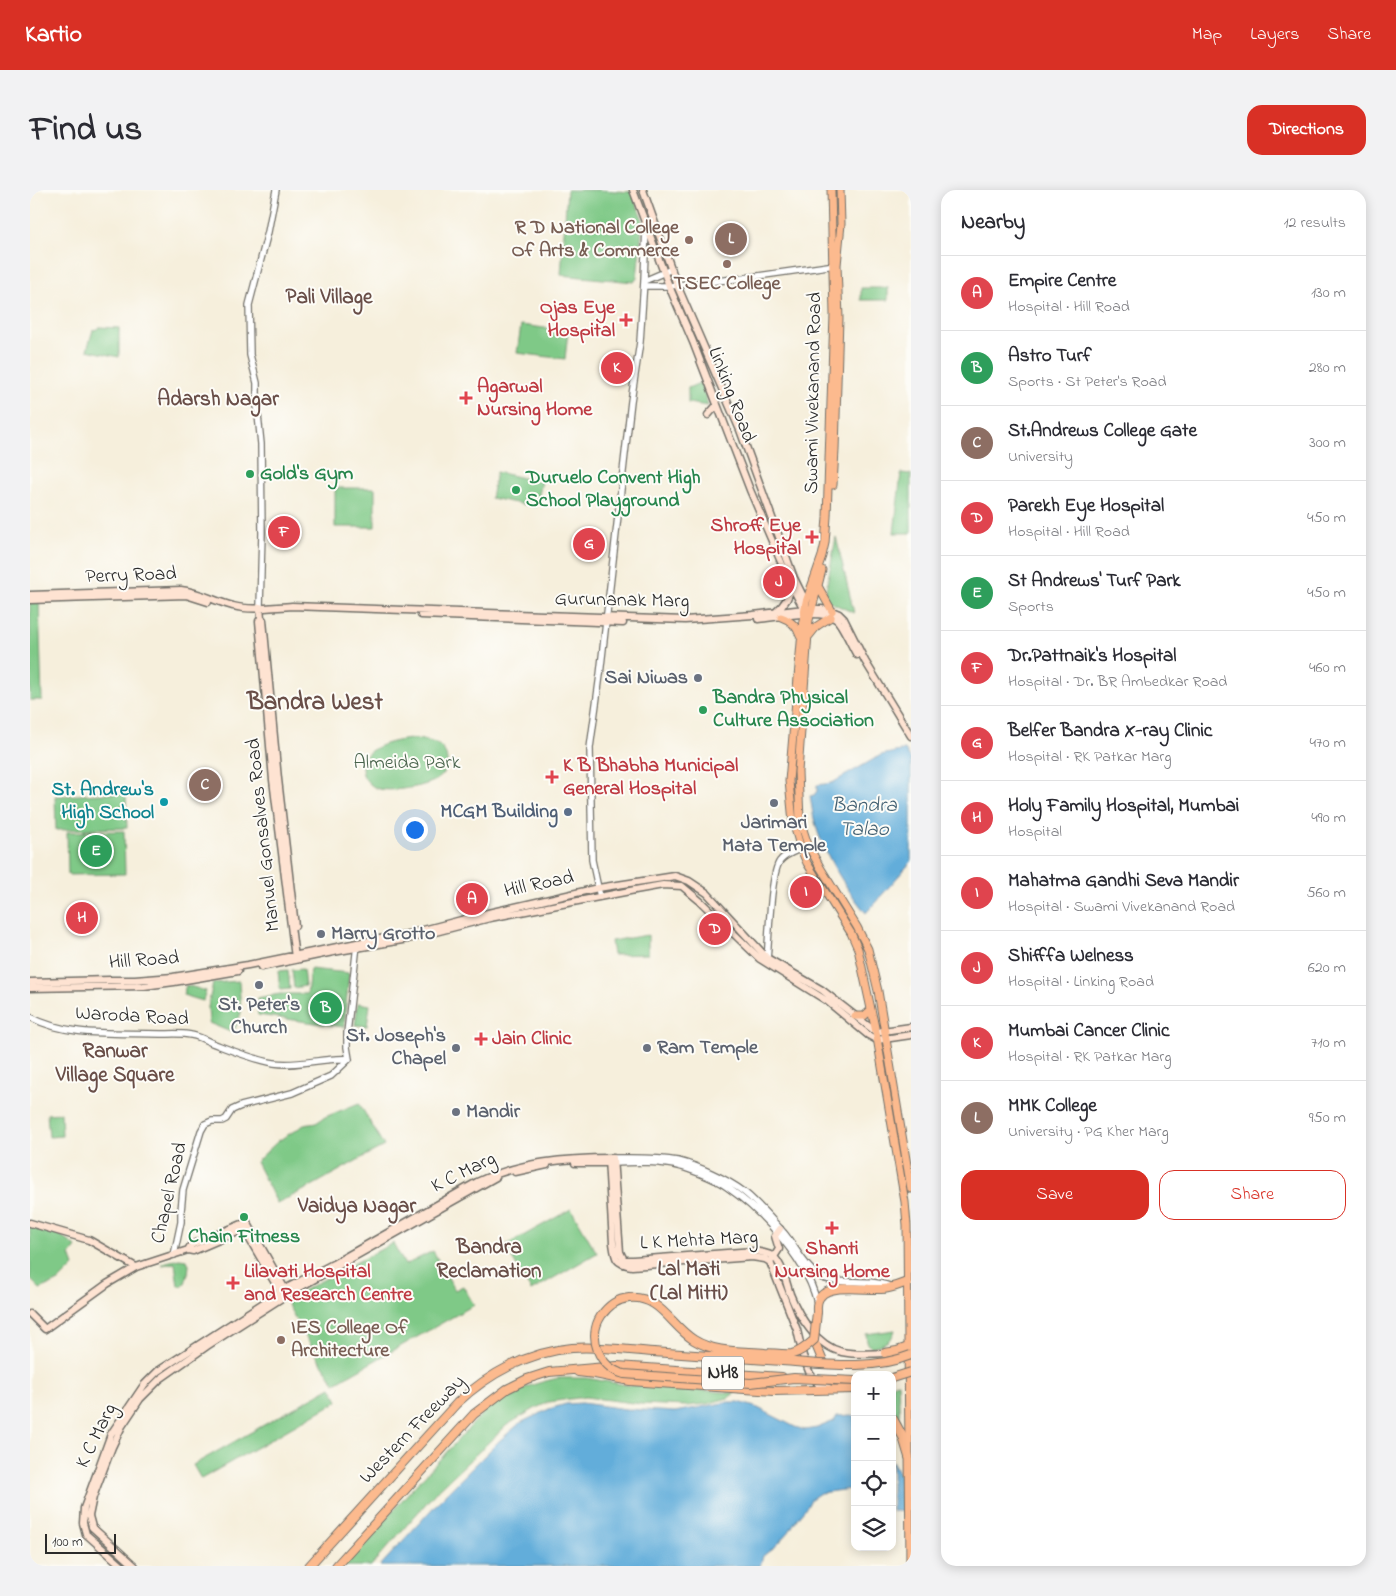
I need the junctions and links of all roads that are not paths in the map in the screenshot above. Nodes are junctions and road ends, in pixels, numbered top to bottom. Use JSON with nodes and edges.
{"nodes":[{"id":1,"x":276,"y":190,"type":"edge"},
{"id":2,"x":633,"y":190,"type":"edge"},
{"id":3,"x":643,"y":190,"type":"edge"},
{"id":4,"x":831,"y":190,"type":"edge"},
{"id":5,"x":840,"y":190,"type":"edge"},
{"id":6,"x":646,"y":223,"type":"junction"},
{"id":7,"x":834,"y":265,"type":"junction"},
{"id":8,"x":672,"y":269,"type":"junction"},
{"id":9,"x":664,"y":273,"type":"junction"},
{"id":10,"x":644,"y":284,"type":"junction"},
{"id":11,"x":677,"y":284,"type":"junction"},
{"id":12,"x":669,"y":286,"type":"junction"},
{"id":13,"x":717,"y":405,"type":"junction"},
{"id":14,"x":708,"y":415,"type":"dead end"},
{"id":15,"x":828,"y":526,"type":"junction"},
{"id":16,"x":791,"y":585,"type":"junction"},
{"id":17,"x":818,"y":586,"type":"junction"},
{"id":18,"x":30,"y":595,"type":"edge"},
{"id":19,"x":30,"y":600,"type":"edge"},
{"id":20,"x":807,"y":610,"type":"junction"},
{"id":21,"x":260,"y":612,"type":"junction"},
{"id":22,"x":831,"y":614,"type":"junction"},
{"id":23,"x":778,"y":615,"type":"junction"},
{"id":24,"x":606,"y":620,"type":"junction"},
{"id":25,"x":808,"y":637,"type":"junction"},
{"id":26,"x":801,"y":641,"type":"junction"},
{"id":27,"x":911,"y":736,"type":"edge"},
{"id":28,"x":911,"y":740,"type":"edge"},
{"id":29,"x":804,"y":847,"type":"junction"},
{"id":30,"x":598,"y":888,"type":"junction"},
{"id":31,"x":600,"y":897,"type":"junction"},
{"id":32,"x":357,"y":945,"type":"junction"},
{"id":33,"x":297,"y":957,"type":"junction"},
{"id":34,"x":767,"y":961,"type":"junction"},
{"id":35,"x":174,"y":979,"type":"junction"},
{"id":36,"x":30,"y":982,"type":"edge"},
{"id":37,"x":30,"y":988,"type":"edge"},
{"id":38,"x":871,"y":1010,"type":"junction"},
{"id":39,"x":855,"y":1016,"type":"junction"},
{"id":40,"x":30,"y":1017,"type":"edge"},
{"id":41,"x":911,"y":1027,"type":"edge"},
{"id":42,"x":876,"y":1032,"type":"junction"},
{"id":43,"x":886,"y":1035,"type":"junction"},
{"id":44,"x":911,"y":1035,"type":"edge"},
{"id":45,"x":877,"y":1040,"type":"junction"},
{"id":46,"x":350,"y":1059,"type":"junction"},
{"id":47,"x":892,"y":1076,"type":"junction"},
{"id":48,"x":883,"y":1077,"type":"junction"},
{"id":49,"x":611,"y":1160,"type":"junction"},
{"id":50,"x":911,"y":1188,"type":"edge"},
{"id":51,"x":30,"y":1223,"type":"edge"},
{"id":52,"x":779,"y":1233,"type":"junction"},
{"id":53,"x":174,"y":1255,"type":"junction"},
{"id":54,"x":772,"y":1259,"type":"junction"},
{"id":55,"x":136,"y":1267,"type":"junction"},
{"id":56,"x":907,"y":1282,"type":"junction"},
{"id":57,"x":892,"y":1287,"type":"junction"},
{"id":58,"x":283,"y":1291,"type":"junction"},
{"id":59,"x":817,"y":1302,"type":"junction"},
{"id":60,"x":796,"y":1307,"type":"junction"},
{"id":61,"x":789,"y":1310,"type":"junction"},
{"id":62,"x":30,"y":1314,"type":"edge"},
{"id":63,"x":808,"y":1326,"type":"junction"},
{"id":64,"x":797,"y":1332,"type":"junction"},
{"id":65,"x":908,"y":1334,"type":"junction"},
{"id":66,"x":814,"y":1340,"type":"junction"},
{"id":67,"x":909,"y":1346,"type":"edge"},
{"id":68,"x":885,"y":1353,"type":"junction"},
{"id":69,"x":911,"y":1355,"type":"edge"},
{"id":70,"x":824,"y":1364,"type":"junction"},
{"id":71,"x":551,"y":1372,"type":"junction"},
{"id":72,"x":911,"y":1372,"type":"edge"},
{"id":73,"x":896,"y":1377,"type":"edge"},
{"id":74,"x":794,"y":1378,"type":"junction"},
{"id":75,"x":851,"y":1380,"type":"edge"},
{"id":76,"x":838,"y":1389,"type":"junction"},
{"id":77,"x":851,"y":1390,"type":"edge"},
{"id":78,"x":896,"y":1424,"type":"edge"},
{"id":79,"x":909,"y":1457,"type":"junction"},
{"id":80,"x":91,"y":1496,"type":"junction"},
{"id":81,"x":310,"y":1565,"type":"edge"},
{"id":82,"x":122,"y":1566,"type":"edge"},
{"id":83,"x":135,"y":1566,"type":"edge"},
{"id":84,"x":336,"y":1566,"type":"edge"},
{"id":85,"x":910,"y":1566,"type":"edge"}],
"edges":[{"from":1,"to":21,"type":"street"},
{"from":2,"to":6,"type":"main road","name":"Linking Road"},
{"from":3,"to":8,"type":"main road","name":"Linking Road"},
{"from":4,"to":7,"type":"main road","name":"Swami Vivekanand Road"},
{"from":5,"to":7,"type":"main road","name":"Swami Vivekanand Road"},
{"from":6,"to":9,"type":"main road","name":"Linking Road"},
{"from":6,"to":10,"type":"street"},
{"from":7,"to":11,"type":"street"},
{"from":7,"to":15,"type":"main road","name":"Swami Vivekanand Road"},
{"from":8,"to":9,"type":"street"},
{"from":8,"to":11,"type":"main road","name":"Linking Road"},
{"from":9,"to":10,"type":"street"},
{"from":9,"to":12,"type":"main road","name":"Linking Road"},
{"from":10,"to":12,"type":"street"},
{"from":10,"to":24,"type":"street"},
{"from":11,"to":12,"type":"street"},
{"from":11,"to":20,"type":"main road","name":"Linking Road"},
{"from":12,"to":13,"type":"main road","name":"Linking Road"},
{"from":13,"to":14,"type":"main road"},
{"from":13,"to":16,"type":"main road","name":"Linking Road"},
{"from":15,"to":17,"type":"main road","name":"Swami Vivekanand Road"},
{"from":15,"to":20,"type":"main road","name":"Swami Vivekanand Road"},
{"from":16,"to":20,"type":"main road","name":"Linking Road"},
{"from":16,"to":23,"type":"main road"},
{"from":17,"to":20,"type":"main road","name":"Swami Vivekanand Road"},
{"from":17,"to":22,"type":"main road"},
{"from":18,"to":21,"type":"main road","name":"Perry Road"},
{"from":19,"to":21,"type":"main road","name":"Perry Road"},
{"from":20,"to":22,"type":"main road","name":"Gurunanak Marg"},
{"from":20,"to":23,"type":"main road","name":"Gurunanak Marg"},
{"from":20,"to":25,"type":"main road","name":"Swami Vivekanand Road"},
{"from":20,"to":26,"type":"main road","name":"Swami Vivekanand Road"},
{"from":21,"to":24,"type":"main road","name":"Gurunanak Marg"},
{"from":21,"to":33,"type":"main road","name":"Manuel Gonsalves Road"},
{"from":22,"to":25,"type":"main road"},
{"from":22,"to":27,"type":"main road"},
{"from":22,"to":28,"type":"main road"},
{"from":23,"to":24,"type":"main road","name":"Gurunanak Marg"},
{"from":23,"to":26,"type":"main road"},
{"from":24,"to":30,"type":"street"},
{"from":25,"to":29,"type":"main road","name":"Swami Vivekanand Road"},
{"from":26,"to":29,"type":"main road","name":"Swami Vivekanand Road"},
{"from":29,"to":34,"type":"street"},
{"from":29,"to":38,"type":"main road","name":"Swami Vivekanand Road"},
{"from":29,"to":43,"type":"main road","name":"Swami Vivekanand Road"},
{"from":30,"to":31,"type":"street"},
{"from":30,"to":32,"type":"main road","name":"Hill Road"},
{"from":30,"to":34,"type":"main road","name":"Hill Road"},
{"from":31,"to":32,"type":"main road","name":"Hill Road"},
{"from":31,"to":34,"type":"main road","name":"Hill Road"},
{"from":32,"to":33,"type":"main road","name":"Hill Road"},
{"from":32,"to":46,"type":"street"},
{"from":33,"to":35,"type":"main road","name":"Hill Road"},
{"from":34,"to":39,"type":"main road","name":"Hill Road"},
{"from":34,"to":45,"type":"main road","name":"Hill Road"},
{"from":35,"to":36,"type":"main road","name":"Hill Road"},
{"from":35,"to":37,"type":"main road","name":"Hill Road"},
{"from":38,"to":39,"type":"main road"},
{"from":38,"to":42,"type":"main road","name":"Swami Vivekanand Road"},
{"from":39,"to":42,"type":"main road","name":"Hill Road"},
{"from":40,"to":46,"type":"street","name":"Waroda Road"},
{"from":41,"to":43,"type":"main road"},
{"from":42,"to":43,"type":"main road"},
{"from":42,"to":45,"type":"main road","name":"Swami Vivekanand Road"},
{"from":43,"to":44,"type":"main road"},
{"from":43,"to":45,"type":"main road"},
{"from":43,"to":47,"type":"main road","name":"Swami Vivekanand Road"},
{"from":45,"to":48,"type":"main road","name":"Swami Vivekanand Road"},
{"from":46,"to":53,"type":"street","name":"Chapel Road"},
{"from":47,"to":48,"type":"main road"},
{"from":47,"to":50,"type":"main road","name":"Swami Vivekanand Road"},
{"from":48,"to":56,"type":"main road","name":"Swami Vivekanand Road"},
{"from":49,"to":52,"type":"street","name":"K C Marg"},
{"from":49,"to":54,"type":"main road","name":"L K Mehta Marg"},
{"from":49,"to":58,"type":"main road","name":"K C Marg"},
{"from":51,"to":55,"type":"main road"},
{"from":52,"to":54,"type":"main road"},
{"from":52,"to":57,"type":"street"},
{"from":52,"to":59,"type":"street"},
{"from":53,"to":55,"type":"main road","name":"Chapel Road"},
{"from":53,"to":58,"type":"main road"},
{"from":54,"to":60,"type":"main road","name":"L K Mehta Marg"},
{"from":54,"to":61,"type":"main road","name":"L K Mehta Marg"},
{"from":55,"to":62,"type":"main road","name":"Chapel Road"},
{"from":56,"to":57,"type":"highway"},
{"from":56,"to":65,"type":"main road","name":"Swami Vivekanand Road"},
{"from":57,"to":59,"type":"highway"},
{"from":58,"to":80,"type":"main road","name":"K C Marg"},
{"from":59,"to":66,"type":"highway","bridge":true},
{"from":60,"to":61,"type":"main road"},
{"from":60,"to":63,"type":"main road","name":"L K Mehta Marg"},
{"from":61,"to":64,"type":"main road","name":"L K Mehta Marg"},
{"from":63,"to":64,"type":"main road"},
{"from":63,"to":68,"type":"main road","name":"L K Mehta Marg"},
{"from":64,"to":76,"type":"main road","name":"L K Mehta Marg"},
{"from":65,"to":67,"type":"main road","name":"Swami Vivekanand Road"},
{"from":65,"to":68,"type":"main road"},
{"from":66,"to":70,"type":"highway"},
{"from":66,"to":74,"type":"highway","bridge":true},
{"from":67,"to":68,"type":"highway"},
{"from":67,"to":79,"type":"main road","name":"Swami Vivekanand Road"},
{"from":69,"to":70,"type":"highway","name":"Western Freeway","bridge":true},
{"from":70,"to":81,"type":"highway","name":"Western Freeway","bridge":true},
{"from":71,"to":74,"type":"highway","number":"NH8","bridge":true},
{"from":71,"to":76,"type":"highway"},
{"from":71,"to":84,"type":"highway"},
{"from":72,"to":73,"type":"highway","bridge":true},
{"from":74,"to":75,"type":"highway","bridge":true},
{"from":76,"to":77,"type":"highway"},
{"from":78,"to":79,"type":"highway"},
{"from":79,"to":85,"type":"main road","name":"Swami Vivekanand Road"},
{"from":80,"to":82,"type":"main road","name":"K C Marg"},
{"from":80,"to":83,"type":"main road","name":"K C Marg"}]}
